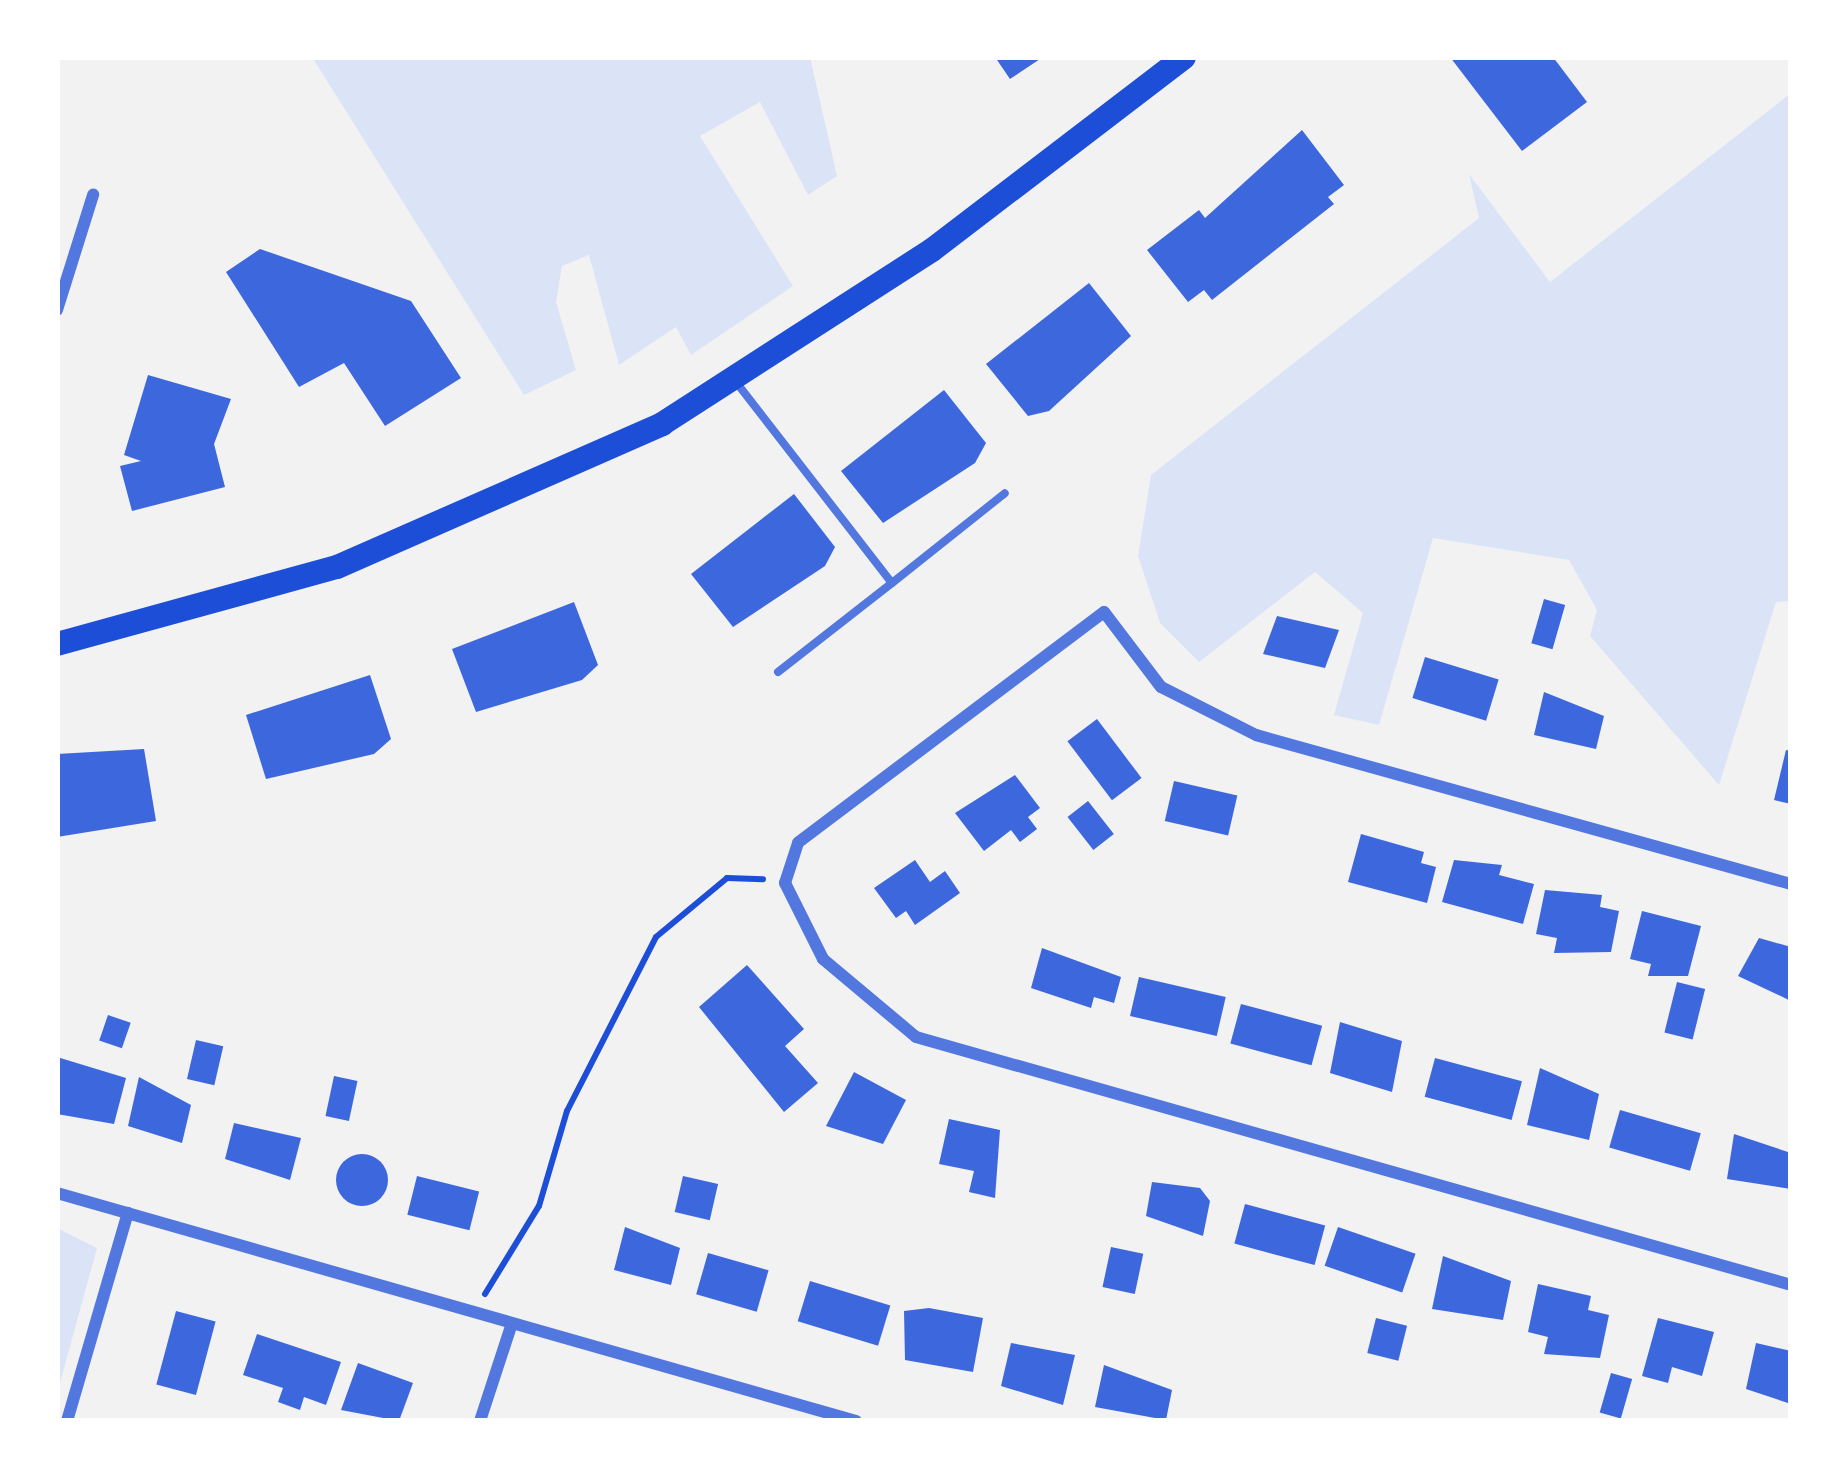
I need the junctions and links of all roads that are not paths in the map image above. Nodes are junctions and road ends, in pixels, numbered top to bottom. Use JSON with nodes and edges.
{"nodes":[{"id":1,"x":1184,"y":57,"type":"edge"},
{"id":2,"x":93,"y":195,"type":"dead end"},
{"id":3,"x":57,"y":310,"type":"edge"},
{"id":4,"x":735,"y":381,"type":"junction"},
{"id":5,"x":1005,"y":493,"type":"dead end"},
{"id":6,"x":892,"y":583,"type":"junction"},
{"id":7,"x":57,"y":644,"type":"edge"},
{"id":8,"x":778,"y":672,"type":"dead end"},
{"id":9,"x":1791,"y":884,"type":"edge"},
{"id":10,"x":57,"y":1193,"type":"edge"},
{"id":11,"x":128,"y":1213,"type":"junction"},
{"id":12,"x":1791,"y":1285,"type":"edge"},
{"id":13,"x":512,"y":1323,"type":"junction"},
{"id":14,"x":67,"y":1421,"type":"edge"},
{"id":15,"x":480,"y":1421,"type":"edge"},
{"id":16,"x":856,"y":1421,"type":"edge"}],
"edges":[{"from":1,"to":4,"type":"main road"},
{"from":2,"to":3,"type":"street"},
{"from":4,"to":6,"type":"lane"},
{"from":4,"to":7,"type":"main road"},
{"from":5,"to":6,"type":"lane"},
{"from":6,"to":8,"type":"lane"},
{"from":9,"to":12,"type":"street"},
{"from":10,"to":11,"type":"street"},
{"from":11,"to":13,"type":"street"},
{"from":11,"to":14,"type":"street"},
{"from":13,"to":15,"type":"street"},
{"from":13,"to":16,"type":"street"}]}
